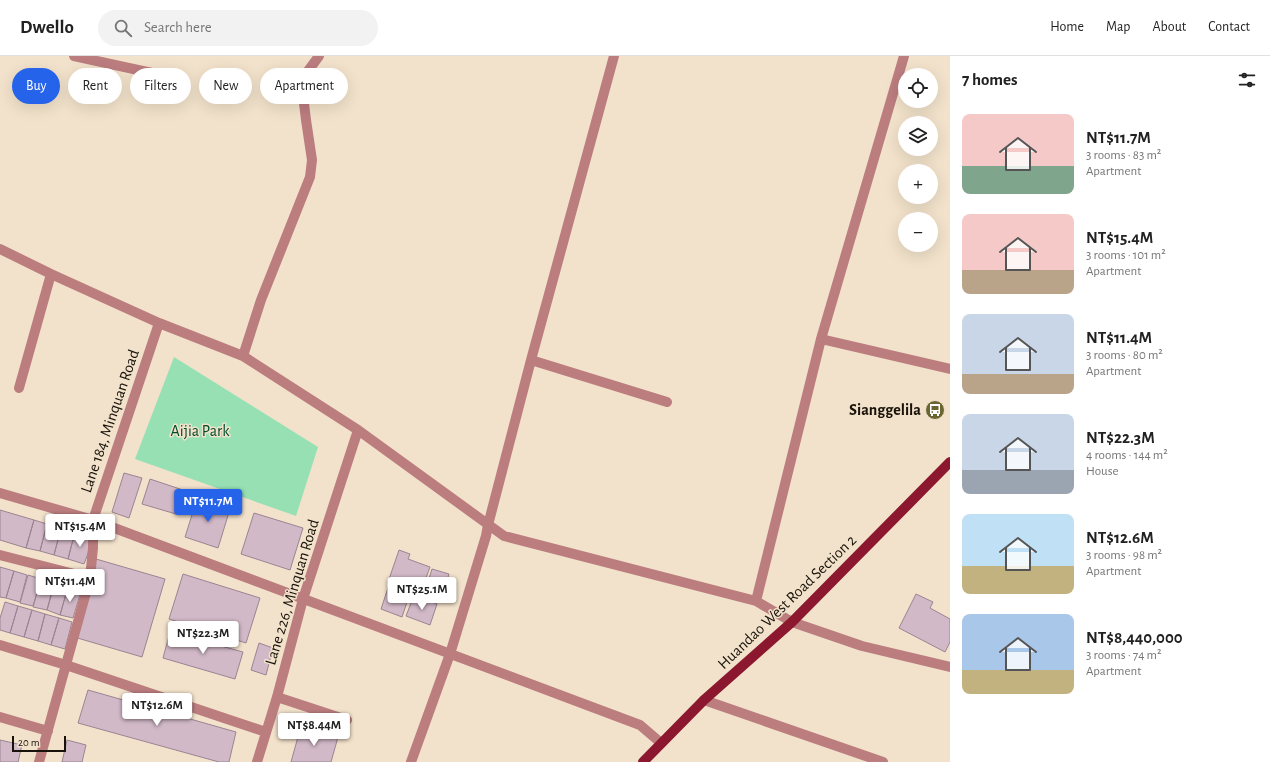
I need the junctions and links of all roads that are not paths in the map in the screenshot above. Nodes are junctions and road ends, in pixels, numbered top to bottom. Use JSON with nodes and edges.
{"nodes":[{"id":1,"x":74,"y":56,"type":"edge"},
{"id":2,"x":319,"y":56,"type":"edge"},
{"id":3,"x":614,"y":56,"type":"edge"},
{"id":4,"x":904,"y":56,"type":"edge"},
{"id":5,"x":130,"y":68,"type":"edge"},
{"id":6,"x":0,"y":249,"type":"edge"},
{"id":7,"x":51,"y":274,"type":"junction"},
{"id":8,"x":159,"y":323,"type":"junction"},
{"id":9,"x":821,"y":339,"type":"junction"},
{"id":10,"x":243,"y":356,"type":"junction"},
{"id":11,"x":531,"y":360,"type":"junction"},
{"id":12,"x":950,"y":368,"type":"edge"},
{"id":13,"x":19,"y":388,"type":"dead end"},
{"id":14,"x":667,"y":402,"type":"dead end"},
{"id":15,"x":358,"y":430,"type":"junction"},
{"id":16,"x":950,"y":462,"type":"edge"},
{"id":17,"x":0,"y":493,"type":"edge"},
{"id":18,"x":93,"y":520,"type":"junction"},
{"id":19,"x":488,"y":525,"type":"junction"},
{"id":20,"x":0,"y":555,"type":"edge"},
{"id":21,"x":90,"y":578,"type":"junction"},
{"id":22,"x":303,"y":600,"type":"junction"},
{"id":23,"x":756,"y":601,"type":"junction"},
{"id":24,"x":792,"y":622,"type":"junction"},
{"id":25,"x":0,"y":645,"type":"edge"},
{"id":26,"x":450,"y":654,"type":"junction"},
{"id":27,"x":66,"y":665,"type":"junction"},
{"id":28,"x":950,"y":667,"type":"edge"},
{"id":29,"x":277,"y":697,"type":"junction"},
{"id":30,"x":704,"y":700,"type":"junction"},
{"id":31,"x":0,"y":717,"type":"edge"},
{"id":32,"x":347,"y":720,"type":"dead end"},
{"id":33,"x":48,"y":730,"type":"junction"},
{"id":34,"x":266,"y":732,"type":"junction"},
{"id":35,"x":661,"y":743,"type":"junction"},
{"id":36,"x":39,"y":762,"type":"edge"},
{"id":37,"x":257,"y":762,"type":"edge"},
{"id":38,"x":412,"y":762,"type":"edge"},
{"id":39,"x":643,"y":762,"type":"edge"},
{"id":40,"x":883,"y":762,"type":"edge"}],
"edges":[{"from":1,"to":5,"type":"street"},
{"from":2,"to":10,"type":"street"},
{"from":3,"to":11,"type":"street"},
{"from":4,"to":9,"type":"street"},
{"from":6,"to":7,"type":"street"},
{"from":7,"to":8,"type":"street"},
{"from":7,"to":13,"type":"street"},
{"from":8,"to":10,"type":"street"},
{"from":8,"to":18,"type":"street","name":"Lane 184, Minquan Road"},
{"from":9,"to":12,"type":"street"},
{"from":9,"to":23,"type":"street"},
{"from":10,"to":15,"type":"street"},
{"from":11,"to":14,"type":"street"},
{"from":11,"to":19,"type":"street"},
{"from":15,"to":19,"type":"street"},
{"from":15,"to":22,"type":"street","name":"Lane 226, Minquan Road"},
{"from":16,"to":24,"type":"main road","name":"Huandao West Road Section 2"},
{"from":17,"to":18,"type":"street"},
{"from":18,"to":21,"type":"street","name":"Lane 184, Minquan Road"},
{"from":18,"to":22,"type":"street"},
{"from":19,"to":23,"type":"street"},
{"from":19,"to":26,"type":"street"},
{"from":20,"to":21,"type":"street"},
{"from":21,"to":27,"type":"street","name":"Lane 184, Minquan Road"},
{"from":22,"to":26,"type":"street"},
{"from":22,"to":29,"type":"street","name":"Lane 226, Minquan Road"},
{"from":23,"to":24,"type":"street"},
{"from":24,"to":28,"type":"street"},
{"from":24,"to":30,"type":"main road","name":"Huandao West Road Section 2"},
{"from":25,"to":27,"type":"street"},
{"from":26,"to":35,"type":"street"},
{"from":26,"to":38,"type":"street"},
{"from":27,"to":33,"type":"street","name":"Lane 184, Minquan Road"},
{"from":27,"to":34,"type":"street"},
{"from":29,"to":32,"type":"street"},
{"from":29,"to":34,"type":"street","name":"Lane 226, Minquan Road"},
{"from":30,"to":35,"type":"main road","name":"Huandao West Road Section 2"},
{"from":30,"to":40,"type":"street"},
{"from":31,"to":33,"type":"street"},
{"from":33,"to":36,"type":"street","name":"Lane 184, Minquan Road"},
{"from":34,"to":37,"type":"street","name":"Lane 226, Minquan Road"},
{"from":35,"to":39,"type":"main road","name":"Huandao West Road Section 2"}]}
